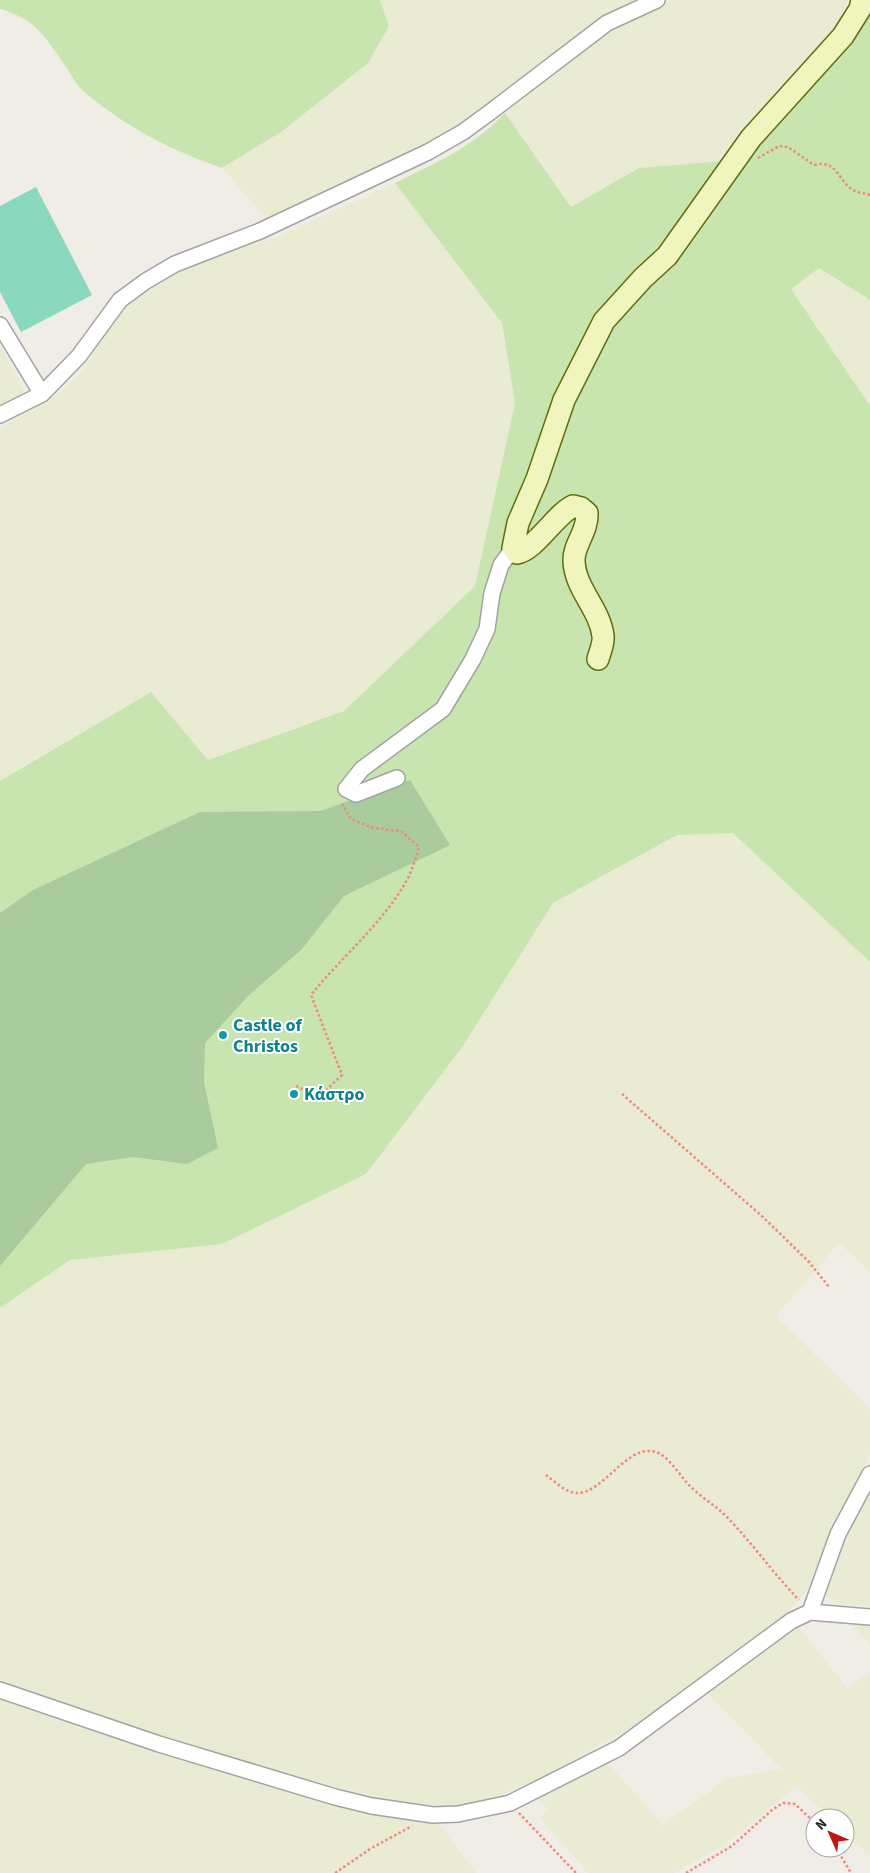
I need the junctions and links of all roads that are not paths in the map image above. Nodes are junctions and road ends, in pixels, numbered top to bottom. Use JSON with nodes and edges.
{"nodes":[{"id":1,"x":657,"y":0,"type":"edge"},
{"id":2,"x":862,"y":0,"type":"edge"},
{"id":3,"x":0,"y":325,"type":"edge"},
{"id":4,"x":42,"y":394,"type":"junction"},
{"id":5,"x":0,"y":415,"type":"edge"},
{"id":6,"x":513,"y":548,"type":"junction"},
{"id":7,"x":598,"y":659,"type":"dead end"},
{"id":8,"x":397,"y":778,"type":"dead end"},
{"id":9,"x":870,"y":1474,"type":"edge"},
{"id":10,"x":810,"y":1612,"type":"junction"},
{"id":11,"x":870,"y":1617,"type":"edge"},
{"id":12,"x":0,"y":1690,"type":"edge"}],
"edges":[{"from":1,"to":4,"type":"street"},
{"from":2,"to":6,"type":"street"},
{"from":3,"to":4,"type":"street"},
{"from":4,"to":5,"type":"street"},
{"from":6,"to":7,"type":"street"},
{"from":6,"to":8,"type":"street"},
{"from":9,"to":10,"type":"street"},
{"from":10,"to":11,"type":"street"},
{"from":10,"to":12,"type":"street"}]}
